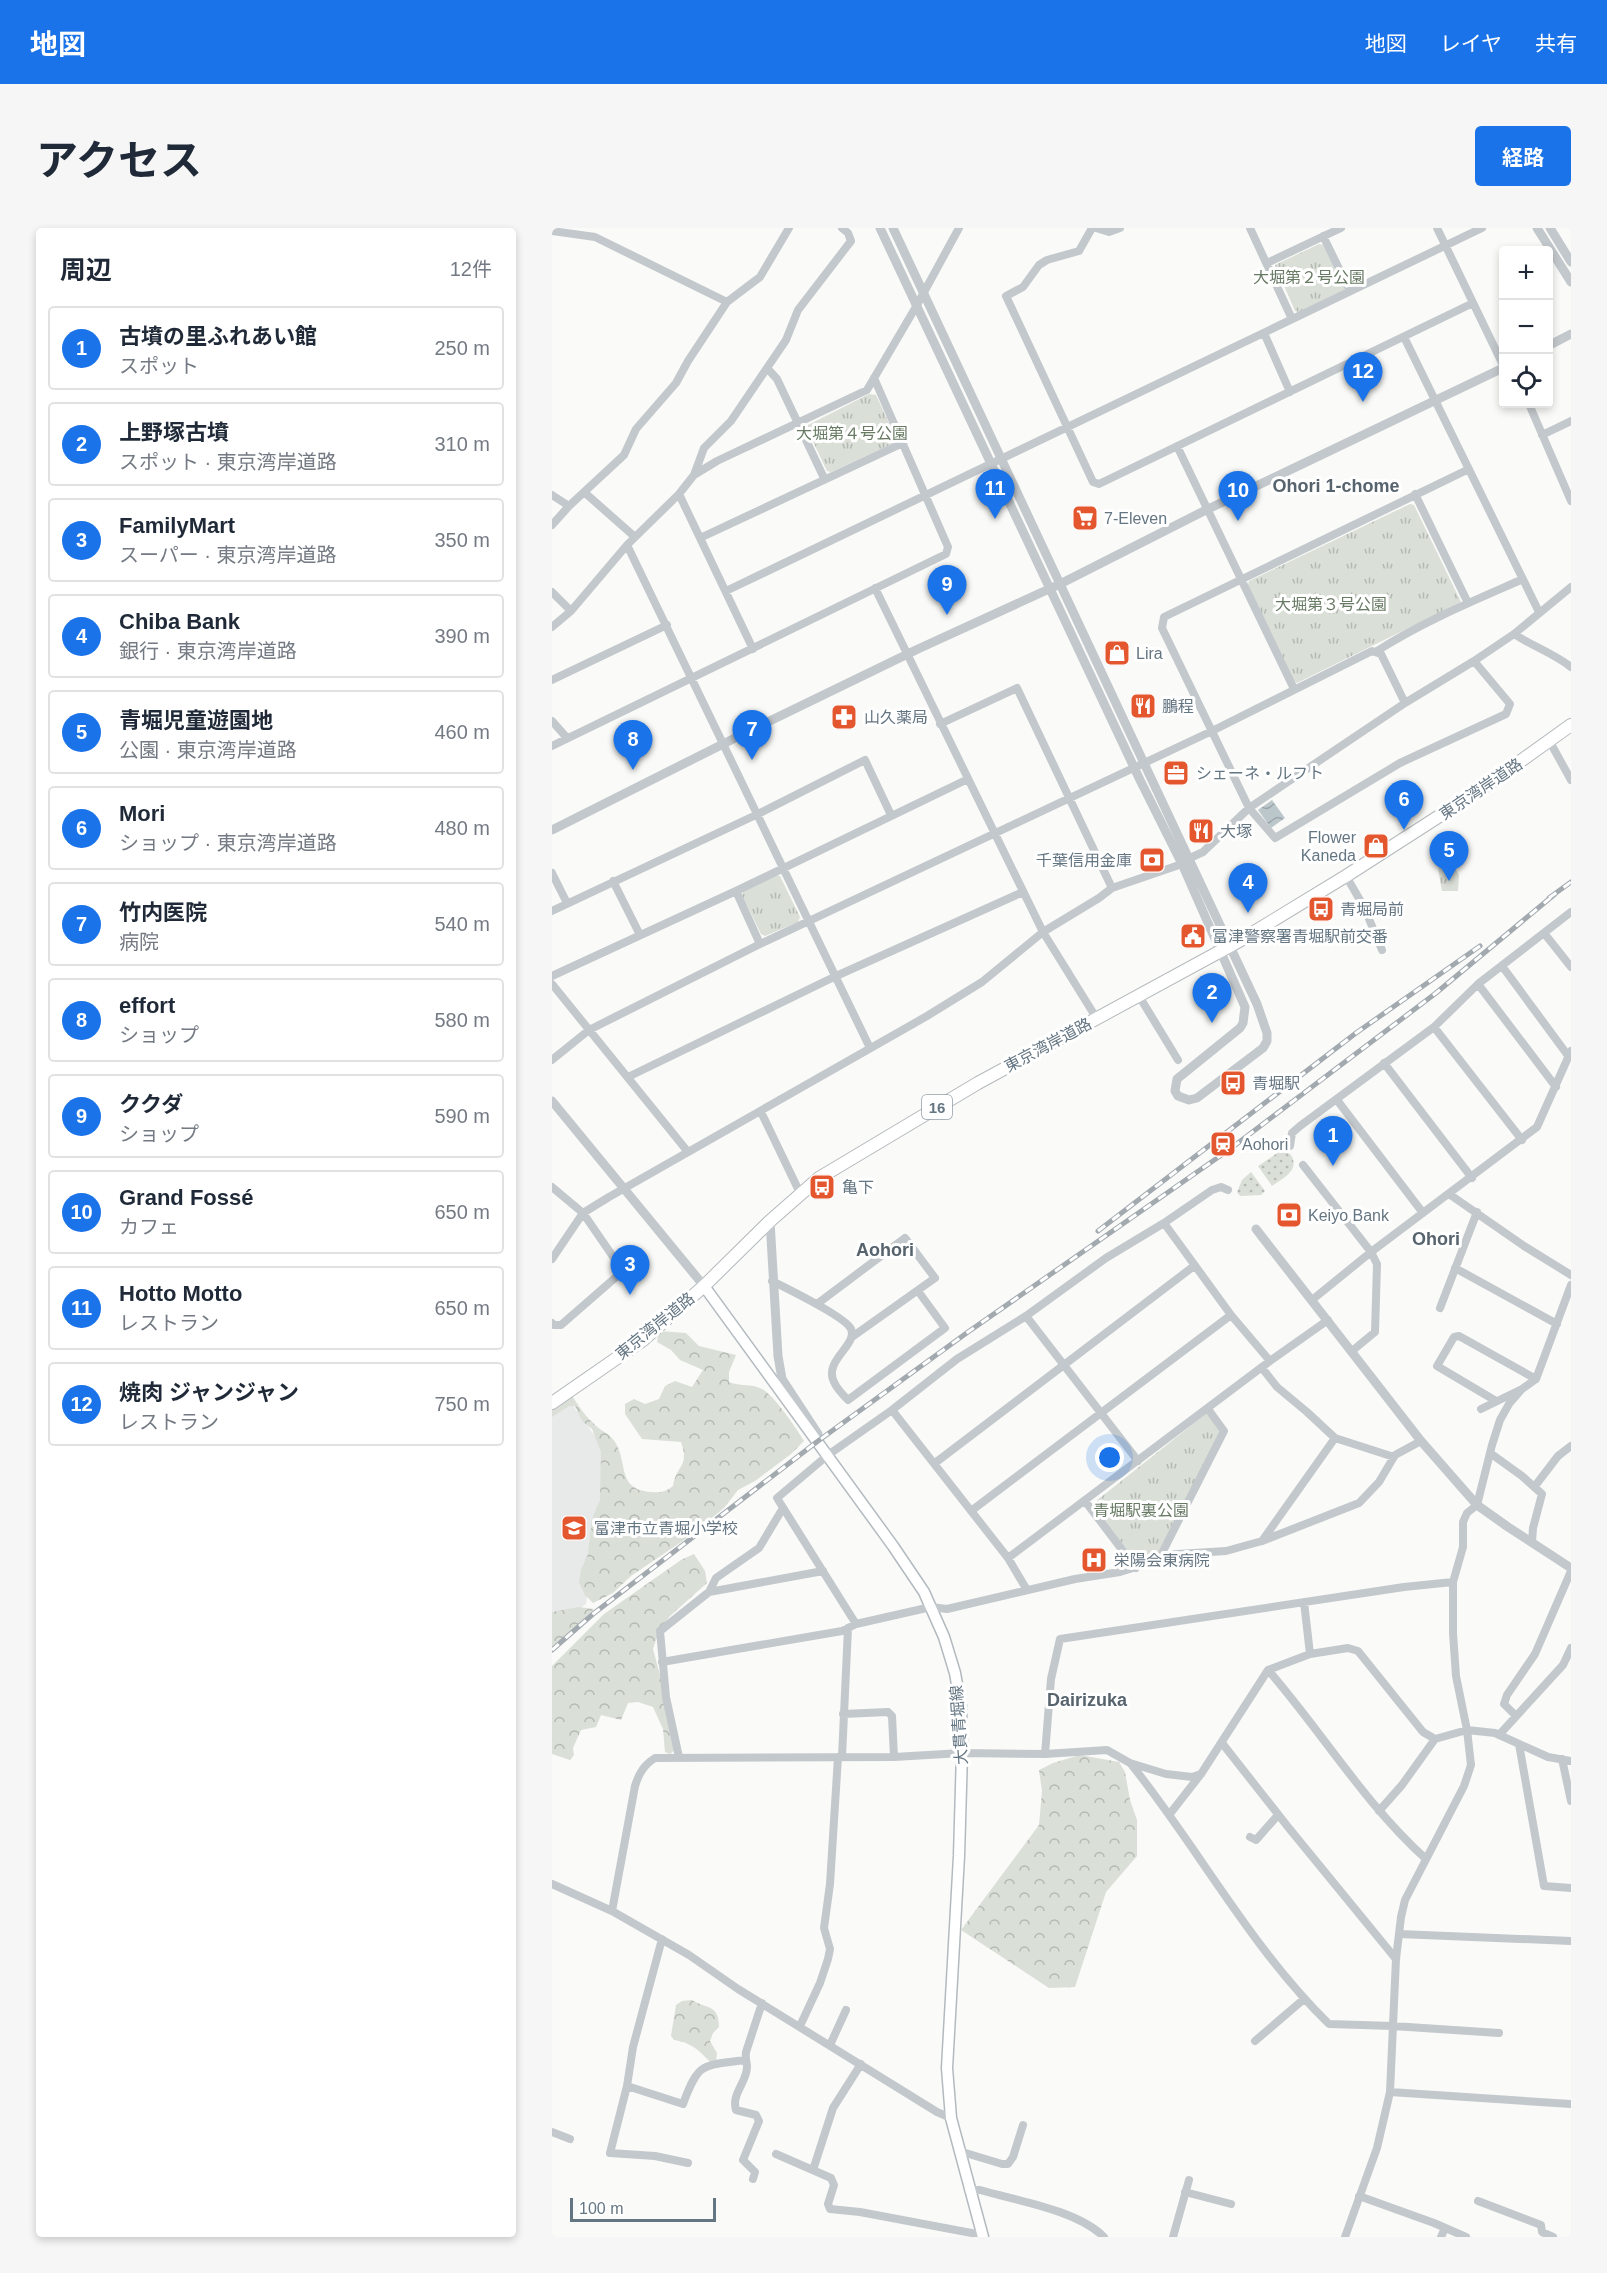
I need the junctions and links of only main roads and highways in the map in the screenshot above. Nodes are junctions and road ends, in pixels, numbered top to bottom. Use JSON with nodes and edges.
{"nodes":[{"id":1,"x":1571,"y":725,"type":"edge"},
{"id":2,"x":704,"y":1286,"type":"junction"},
{"id":3,"x":552,"y":1403,"type":"edge"},
{"id":4,"x":982,"y":2236,"type":"edge"}],
"edges":[{"from":1,"to":2,"type":"highway","name":"東京湾岸道路","number":"16"},
{"from":2,"to":3,"type":"highway","name":"東京湾岸道路","number":"16"},
{"from":2,"to":4,"type":"main road","name":"大貫青堀線"}]}
